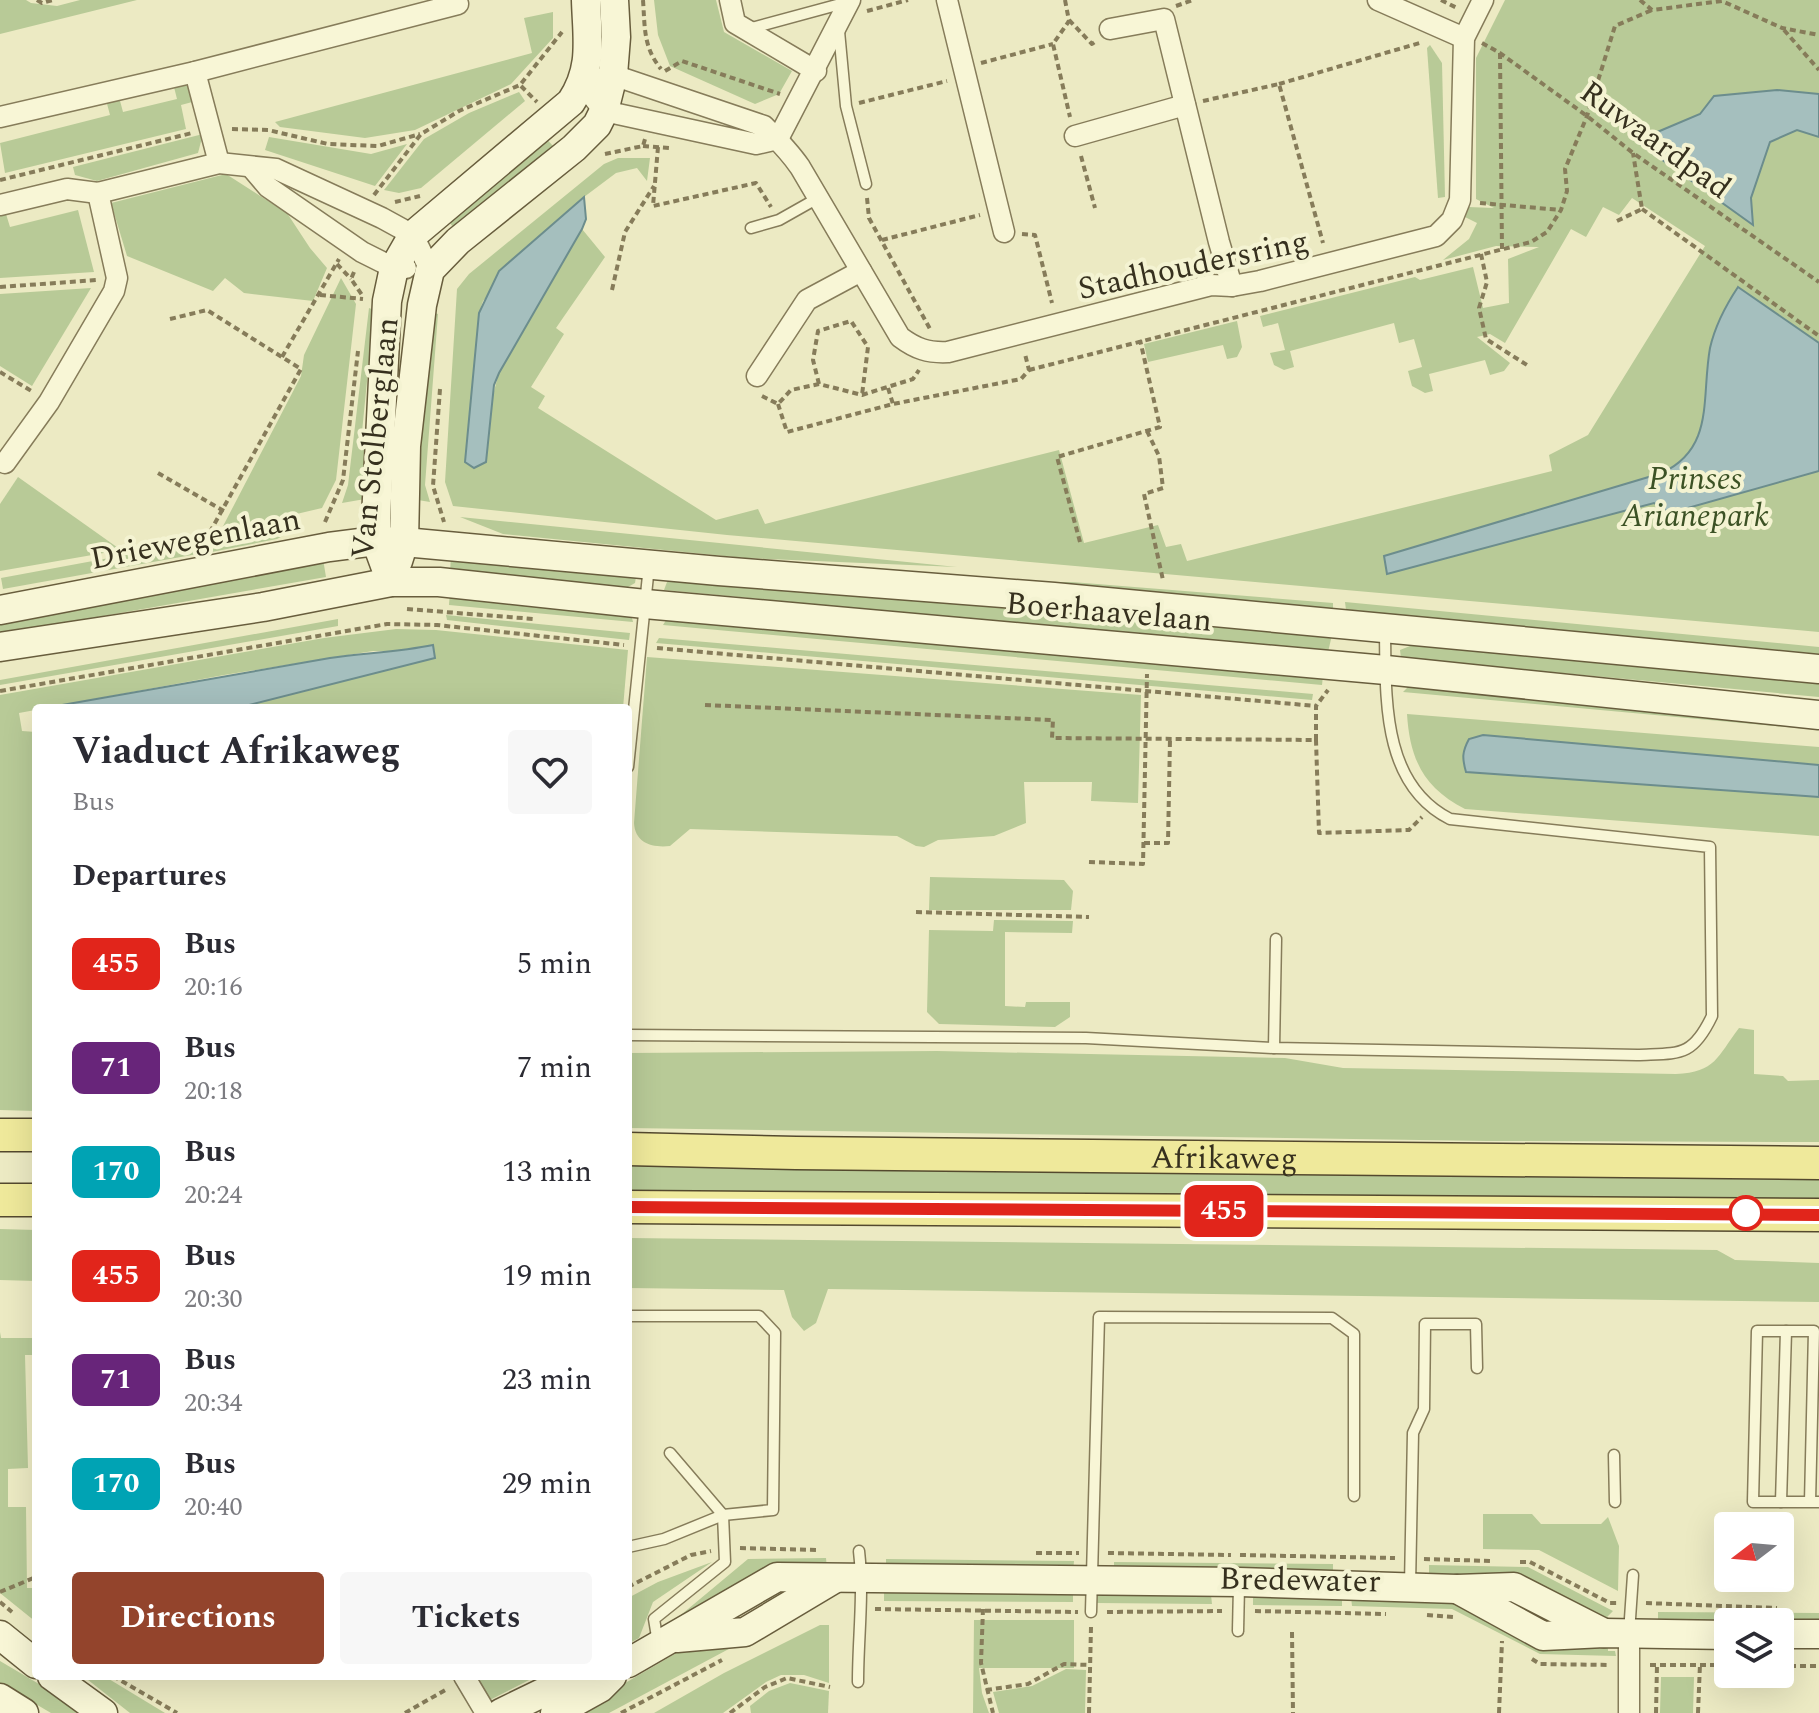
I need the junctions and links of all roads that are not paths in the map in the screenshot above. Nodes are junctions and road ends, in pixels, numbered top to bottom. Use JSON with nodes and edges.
{"nodes":[{"id":1,"x":586,"y":0,"type":"edge"},
{"id":2,"x":614,"y":0,"type":"edge"},
{"id":3,"x":730,"y":0,"type":"edge"},
{"id":4,"x":947,"y":0,"type":"edge"},
{"id":5,"x":1378,"y":0,"type":"edge"},
{"id":6,"x":1483,"y":0,"type":"edge"},
{"id":7,"x":458,"y":4,"type":"dead end"},
{"id":8,"x":845,"y":11,"type":"edge"},
{"id":9,"x":1110,"y":29,"type":"dead end"},
{"id":10,"x":746,"y":30,"type":"junction"},
{"id":11,"x":1464,"y":38,"type":"junction"},
{"id":12,"x":816,"y":71,"type":"junction"},
{"id":13,"x":195,"y":72,"type":"junction"},
{"id":14,"x":613,"y":75,"type":"junction"},
{"id":15,"x":583,"y":84,"type":"junction"},
{"id":16,"x":1185,"y":105,"type":"junction"},
{"id":17,"x":604,"y":111,"type":"junction"},
{"id":18,"x":0,"y":117,"type":"edge"},
{"id":19,"x":1075,"y":136,"type":"road end"},
{"id":20,"x":778,"y":139,"type":"junction"},
{"id":21,"x":219,"y":163,"type":"junction"},
{"id":22,"x":251,"y":167,"type":"junction"},
{"id":23,"x":866,"y":184,"type":"road end"},
{"id":24,"x":98,"y":193,"type":"junction"},
{"id":25,"x":818,"y":198,"type":"junction"},
{"id":26,"x":0,"y":205,"type":"edge"},
{"id":27,"x":751,"y":228,"type":"dead end"},
{"id":28,"x":1004,"y":232,"type":"road end"},
{"id":29,"x":413,"y":235,"type":"junction"},
{"id":30,"x":394,"y":268,"type":"junction"},
{"id":31,"x":430,"y":270,"type":"junction"},
{"id":32,"x":861,"y":271,"type":"junction"},
{"id":33,"x":1232,"y":286,"type":"junction"},
{"id":34,"x":757,"y":385,"type":"road end"},
{"id":35,"x":5,"y":463,"type":"dead end"},
{"id":36,"x":390,"y":542,"type":"junction"},
{"id":37,"x":649,"y":565,"type":"junction"},
{"id":38,"x":391,"y":582,"type":"junction"},
{"id":39,"x":645,"y":604,"type":"junction"},
{"id":40,"x":0,"y":610,"type":"edge"},
{"id":41,"x":1385,"y":629,"type":"junction"},
{"id":42,"x":0,"y":647,"type":"edge"},
{"id":43,"x":1819,"y":669,"type":"edge"},
{"id":44,"x":1386,"y":670,"type":"junction"},
{"id":45,"x":1819,"y":715,"type":"edge"},
{"id":46,"x":632,"y":729,"type":"edge"},
{"id":47,"x":1276,"y":939,"type":"dead end"},
{"id":48,"x":632,"y":1035,"type":"edge"},
{"id":49,"x":1274,"y":1048,"type":"junction"},
{"id":50,"x":0,"y":1135,"type":"edge"},
{"id":51,"x":32,"y":1135,"type":"edge"},
{"id":52,"x":632,"y":1149,"type":"edge"},
{"id":53,"x":1819,"y":1163,"type":"edge"},
{"id":54,"x":0,"y":1200,"type":"edge"},
{"id":55,"x":32,"y":1200,"type":"edge"},
{"id":56,"x":632,"y":1207,"type":"edge"},
{"id":57,"x":1819,"y":1215,"type":"edge"},
{"id":58,"x":632,"y":1316,"type":"edge"},
{"id":59,"x":1786,"y":1331,"type":"junction"},
{"id":60,"x":1477,"y":1368,"type":"dead end"},
{"id":61,"x":670,"y":1453,"type":"dead end"},
{"id":62,"x":1614,"y":1455,"type":"dead end"},
{"id":63,"x":1354,"y":1496,"type":"dead end"},
{"id":64,"x":1615,"y":1502,"type":"dead end"},
{"id":65,"x":1781,"y":1502,"type":"junction"},
{"id":66,"x":1814,"y":1502,"type":"edge"},
{"id":67,"x":723,"y":1515,"type":"junction"},
{"id":68,"x":632,"y":1546,"type":"edge"},
{"id":69,"x":861,"y":1565,"type":"junction"},
{"id":70,"x":1633,"y":1575,"type":"dead end"},
{"id":71,"x":1092,"y":1581,"type":"junction"},
{"id":72,"x":1239,"y":1582,"type":"junction"},
{"id":73,"x":1410,"y":1585,"type":"junction"},
{"id":74,"x":1091,"y":1612,"type":"road end"},
{"id":75,"x":1238,"y":1631,"type":"dead end"},
{"id":76,"x":1616,"y":1634,"type":"junction"},
{"id":77,"x":1794,"y":1634,"type":"edge"},
{"id":78,"x":1819,"y":1634,"type":"edge"},
{"id":79,"x":0,"y":1635,"type":"edge"},
{"id":80,"x":1714,"y":1635,"type":"edge"},
{"id":81,"x":664,"y":1641,"type":"junction"},
{"id":82,"x":32,"y":1661,"type":"edge"},
{"id":83,"x":632,"y":1661,"type":"edge"},
{"id":84,"x":58,"y":1680,"type":"edge"},
{"id":85,"x":467,"y":1680,"type":"edge"},
{"id":86,"x":569,"y":1680,"type":"edge"},
{"id":87,"x":608,"y":1680,"type":"edge"},
{"id":88,"x":858,"y":1682,"type":"dead end"},
{"id":89,"x":0,"y":1698,"type":"edge"},
{"id":90,"x":24,"y":1713,"type":"edge"},
{"id":91,"x":103,"y":1713,"type":"edge"},
{"id":92,"x":486,"y":1713,"type":"edge"},
{"id":93,"x":501,"y":1713,"type":"edge"},
{"id":94,"x":555,"y":1713,"type":"edge"},
{"id":95,"x":1629,"y":1713,"type":"edge"}],
"edges":[{"from":1,"to":15,"type":"street"},
{"from":2,"to":14,"type":"street"},
{"from":3,"to":10,"type":"street"},
{"from":4,"to":28,"type":"street"},
{"from":5,"to":11,"type":"street"},
{"from":6,"to":11,"type":"street"},
{"from":7,"to":13,"type":"street"},
{"from":8,"to":10,"type":"lane"},
{"from":8,"to":12,"type":"street"},
{"from":8,"to":23,"type":"lane"},
{"from":9,"to":16,"type":"street"},
{"from":10,"to":12,"type":"street"},
{"from":11,"to":33,"type":"street","name":"Stadhoudersring"},
{"from":12,"to":20,"type":"street"},
{"from":13,"to":18,"type":"street"},
{"from":13,"to":21,"type":"street"},
{"from":14,"to":15,"type":"street"},
{"from":14,"to":17,"type":"street"},
{"from":14,"to":20,"type":"street"},
{"from":15,"to":17,"type":"street"},
{"from":15,"to":29,"type":"street","name":"Van Stolberglaan"},
{"from":16,"to":19,"type":"street"},
{"from":16,"to":33,"type":"street"},
{"from":17,"to":20,"type":"street"},
{"from":17,"to":31,"type":"street"},
{"from":20,"to":25,"type":"street"},
{"from":21,"to":22,"type":"street"},
{"from":21,"to":24,"type":"street"},
{"from":22,"to":29,"type":"street"},
{"from":22,"to":30,"type":"street"},
{"from":24,"to":26,"type":"street"},
{"from":24,"to":35,"type":"street"},
{"from":25,"to":27,"type":"lane"},
{"from":25,"to":32,"type":"street"},
{"from":29,"to":30,"type":"street","name":"Van Stolberglaan"},
{"from":29,"to":31,"type":"street"},
{"from":30,"to":31,"type":"street"},
{"from":30,"to":36,"type":"street","name":"Van Stolberglaan"},
{"from":31,"to":36,"type":"street","name":"Van Stolberglaan"},
{"from":32,"to":33,"type":"street","name":"Stadhoudersring"},
{"from":32,"to":34,"type":"street"},
{"from":36,"to":37,"type":"street","name":"Boerhaavelaan"},
{"from":36,"to":38,"type":"street","name":"Van Stolberglaan"},
{"from":36,"to":40,"type":"street","name":"Driewegenlaan"},
{"from":37,"to":39,"type":"lane"},
{"from":37,"to":41,"type":"street","name":"Boerhaavelaan"},
{"from":38,"to":39,"type":"street","name":"Boerhaavelaan"},
{"from":38,"to":42,"type":"street"},
{"from":39,"to":44,"type":"street","name":"Boerhaavelaan"},
{"from":39,"to":46,"type":"lane"},
{"from":41,"to":43,"type":"street","name":"Boerhaavelaan"},
{"from":41,"to":44,"type":"lane"},
{"from":44,"to":45,"type":"street","name":"Boerhaavelaan"},
{"from":44,"to":49,"type":"lane"},
{"from":47,"to":49,"type":"lane"},
{"from":48,"to":49,"type":"lane"},
{"from":50,"to":51,"type":"main road"},
{"from":52,"to":53,"type":"main road","name":"Afrikaweg"},
{"from":54,"to":55,"type":"main road"},
{"from":56,"to":57,"type":"main road","name":"Afrikaweg"},
{"from":58,"to":67,"type":"lane"},
{"from":59,"to":65,"type":"lane"},
{"from":59,"to":65,"type":"lane"},
{"from":59,"to":66,"type":"lane"},
{"from":60,"to":73,"type":"lane"},
{"from":61,"to":67,"type":"lane"},
{"from":62,"to":64,"type":"lane"},
{"from":63,"to":71,"type":"lane"},
{"from":65,"to":66,"type":"lane"},
{"from":67,"to":68,"type":"lane"},
{"from":67,"to":81,"type":"lane"},
{"from":69,"to":71,"type":"street","name":"Bredewater"},
{"from":69,"to":81,"type":"street","name":"Bredewater"},
{"from":69,"to":88,"type":"lane"},
{"from":70,"to":76,"type":"lane"},
{"from":71,"to":72,"type":"street","name":"Bredewater"},
{"from":71,"to":74,"type":"lane"},
{"from":72,"to":73,"type":"street","name":"Bredewater"},
{"from":72,"to":75,"type":"lane"},
{"from":73,"to":76,"type":"street","name":"Bredewater"},
{"from":76,"to":80,"type":"street","name":"Bredewater"},
{"from":76,"to":95,"type":"street"},
{"from":77,"to":78,"type":"street"},
{"from":79,"to":82,"type":"street"},
{"from":81,"to":83,"type":"street","name":"Bredewater"},
{"from":84,"to":91,"type":"street"},
{"from":85,"to":92,"type":"street"},
{"from":86,"to":93,"type":"street"},
{"from":87,"to":94,"type":"street"},
{"from":89,"to":90,"type":"street"}]}
